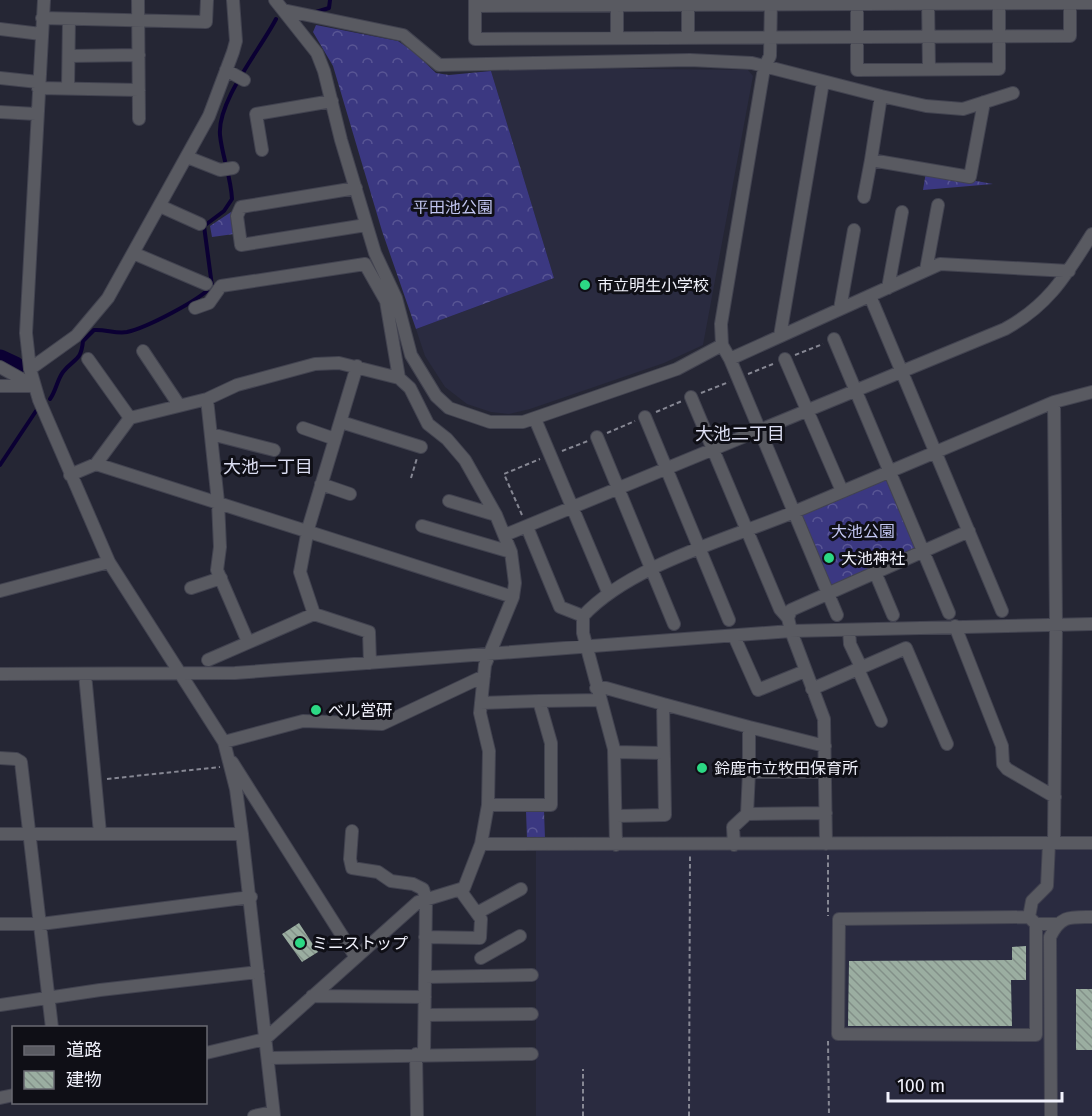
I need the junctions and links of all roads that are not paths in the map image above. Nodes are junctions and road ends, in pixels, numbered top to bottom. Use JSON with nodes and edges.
{"nodes":[{"id":1,"x":44,"y":0,"type":"edge"},
{"id":2,"x":138,"y":0,"type":"edge"},
{"id":3,"x":207,"y":0,"type":"edge"},
{"id":4,"x":233,"y":0,"type":"edge"},
{"id":5,"x":275,"y":0,"type":"edge"},
{"id":6,"x":1070,"y":1,"type":"edge"},
{"id":7,"x":857,"y":2,"type":"edge"},
{"id":8,"x":928,"y":2,"type":"edge"},
{"id":9,"x":999,"y":2,"type":"edge"},
{"id":10,"x":475,"y":3,"type":"edge"},
{"id":11,"x":547,"y":3,"type":"edge"},
{"id":12,"x":617,"y":3,"type":"edge"},
{"id":13,"x":688,"y":3,"type":"edge"},
{"id":14,"x":771,"y":3,"type":"edge"},
{"id":15,"x":1092,"y":3,"type":"edge"},
{"id":16,"x":283,"y":10,"type":"junction"},
{"id":17,"x":42,"y":18,"type":"junction"},
{"id":18,"x":69,"y":19,"type":"junction"},
{"id":19,"x":138,"y":21,"type":"junction"},
{"id":20,"x":0,"y":29,"type":"edge"},
{"id":21,"x":41,"y":34,"type":"junction"},
{"id":22,"x":999,"y":37,"type":"junction"},
{"id":23,"x":617,"y":38,"type":"junction"},
{"id":24,"x":688,"y":38,"type":"junction"},
{"id":25,"x":857,"y":38,"type":"junction"},
{"id":26,"x":928,"y":38,"type":"junction"},
{"id":27,"x":772,"y":39,"type":"junction"},
{"id":28,"x":139,"y":55,"type":"junction"},
{"id":29,"x":69,"y":56,"type":"junction"},
{"id":30,"x":764,"y":68,"type":"junction"},
{"id":31,"x":929,"y":69,"type":"junction"},
{"id":32,"x":0,"y":78,"type":"edge"},
{"id":33,"x":823,"y":82,"type":"junction"},
{"id":34,"x":38,"y":85,"type":"junction"},
{"id":35,"x":68,"y":89,"type":"junction"},
{"id":36,"x":139,"y":90,"type":"junction"},
{"id":37,"x":1012,"y":93,"type":"dead end"},
{"id":38,"x":881,"y":96,"type":"junction"},
{"id":39,"x":332,"y":101,"type":"junction"},
{"id":40,"x":984,"y":102,"type":"junction"},
{"id":41,"x":0,"y":112,"type":"edge"},
{"id":42,"x":36,"y":114,"type":"junction"},
{"id":43,"x":139,"y":119,"type":"dead end"},
{"id":44,"x":262,"y":150,"type":"dead end"},
{"id":45,"x":187,"y":157,"type":"junction"},
{"id":46,"x":871,"y":160,"type":"junction"},
{"id":47,"x":233,"y":168,"type":"dead end"},
{"id":48,"x":356,"y":188,"type":"junction"},
{"id":49,"x":864,"y":197,"type":"dead end"},
{"id":50,"x":938,"y":205,"type":"dead end"},
{"id":51,"x":160,"y":206,"type":"junction"},
{"id":52,"x":902,"y":212,"type":"dead end"},
{"id":53,"x":200,"y":224,"type":"dead end"},
{"id":54,"x":366,"y":225,"type":"junction"},
{"id":55,"x":854,"y":230,"type":"dead end"},
{"id":56,"x":1092,"y":234,"type":"edge"},
{"id":57,"x":133,"y":253,"type":"junction"},
{"id":58,"x":926,"y":270,"type":"junction"},
{"id":59,"x":1069,"y":271,"type":"junction"},
{"id":60,"x":206,"y":284,"type":"dead end"},
{"id":61,"x":888,"y":288,"type":"junction"},
{"id":62,"x":870,"y":296,"type":"junction"},
{"id":63,"x":391,"y":300,"type":"junction"},
{"id":64,"x":195,"y":308,"type":"dead end"},
{"id":65,"x":840,"y":309,"type":"junction"},
{"id":66,"x":780,"y":336,"type":"junction"},
{"id":67,"x":834,"y":339,"type":"dead end"},
{"id":68,"x":722,"y":345,"type":"junction"},
{"id":69,"x":143,"y":351,"type":"dead end"},
{"id":70,"x":88,"y":359,"type":"dead end"},
{"id":71,"x":730,"y":359,"type":"junction"},
{"id":72,"x":785,"y":359,"type":"dead end"},
{"id":73,"x":357,"y":366,"type":"junction"},
{"id":74,"x":0,"y":367,"type":"edge"},
{"id":75,"x":30,"y":369,"type":"junction"},
{"id":76,"x":902,"y":371,"type":"junction"},
{"id":77,"x":399,"y":378,"type":"junction"},
{"id":78,"x":0,"y":386,"type":"edge"},
{"id":79,"x":34,"y":386,"type":"junction"},
{"id":80,"x":856,"y":391,"type":"junction"},
{"id":81,"x":1092,"y":392,"type":"edge"},
{"id":82,"x":691,"y":397,"type":"dead end"},
{"id":83,"x":207,"y":399,"type":"junction"},
{"id":84,"x":1054,"y":402,"type":"junction"},
{"id":85,"x":179,"y":405,"type":"junction"},
{"id":86,"x":808,"y":410,"type":"junction"},
{"id":87,"x":645,"y":417,"type":"dead end"},
{"id":88,"x":130,"y":418,"type":"junction"},
{"id":89,"x":535,"y":419,"type":"junction"},
{"id":90,"x":340,"y":422,"type":"junction"},
{"id":91,"x":303,"y":428,"type":"dead end"},
{"id":92,"x":760,"y":430,"type":"junction"},
{"id":93,"x":211,"y":434,"type":"junction"},
{"id":94,"x":597,"y":437,"type":"dead end"},
{"id":95,"x":334,"y":439,"type":"junction"},
{"id":96,"x":421,"y":447,"type":"dead end"},
{"id":97,"x":274,"y":450,"type":"dead end"},
{"id":98,"x":713,"y":450,"type":"junction"},
{"id":99,"x":937,"y":451,"type":"junction"},
{"id":100,"x":96,"y":464,"type":"junction"},
{"id":101,"x":667,"y":469,"type":"junction"},
{"id":102,"x":888,"y":472,"type":"junction"},
{"id":103,"x":70,"y":475,"type":"junction"},
{"id":104,"x":321,"y":484,"type":"junction"},
{"id":105,"x":619,"y":489,"type":"junction"},
{"id":106,"x":842,"y":491,"type":"junction"},
{"id":107,"x":350,"y":494,"type":"dead end"},
{"id":108,"x":448,"y":501,"type":"dead end"},
{"id":109,"x":218,"y":502,"type":"junction"},
{"id":110,"x":573,"y":508,"type":"junction"},
{"id":111,"x":794,"y":512,"type":"junction"},
{"id":112,"x":496,"y":515,"type":"junction"},
{"id":113,"x":422,"y":526,"type":"dead end"},
{"id":114,"x":527,"y":528,"type":"junction"},
{"id":115,"x":308,"y":530,"type":"junction"},
{"id":116,"x":746,"y":531,"type":"junction"},
{"id":117,"x":969,"y":531,"type":"junction"},
{"id":118,"x":505,"y":535,"type":"junction"},
{"id":119,"x":700,"y":550,"type":"junction"},
{"id":120,"x":511,"y":552,"type":"junction"},
{"id":121,"x":922,"y":552,"type":"junction"},
{"id":122,"x":109,"y":562,"type":"junction"},
{"id":123,"x":652,"y":569,"type":"junction"},
{"id":124,"x":875,"y":572,"type":"junction"},
{"id":125,"x":221,"y":578,"type":"junction"},
{"id":126,"x":191,"y":588,"type":"dead end"},
{"id":127,"x":0,"y":591,"type":"edge"},
{"id":128,"x":608,"y":591,"type":"junction"},
{"id":129,"x":827,"y":593,"type":"junction"},
{"id":130,"x":513,"y":597,"type":"junction"},
{"id":131,"x":1002,"y":611,"type":"dead end"},
{"id":132,"x":948,"y":613,"type":"dead end"},
{"id":133,"x":314,"y":614,"type":"junction"},
{"id":134,"x":837,"y":615,"type":"dead end"},
{"id":135,"x":893,"y":615,"type":"dead end"},
{"id":136,"x":583,"y":616,"type":"junction"},
{"id":137,"x":788,"y":618,"type":"junction"},
{"id":138,"x":729,"y":620,"type":"dead end"},
{"id":139,"x":674,"y":624,"type":"dead end"},
{"id":140,"x":1092,"y":624,"type":"edge"},
{"id":141,"x":1056,"y":625,"type":"junction"},
{"id":142,"x":956,"y":626,"type":"junction"},
{"id":143,"x":849,"y":630,"type":"junction"},
{"id":144,"x":791,"y":632,"type":"junction"},
{"id":145,"x":734,"y":636,"type":"junction"},
{"id":146,"x":248,"y":642,"type":"junction"},
{"id":147,"x":587,"y":649,"type":"junction"},
{"id":148,"x":490,"y":655,"type":"junction"},
{"id":149,"x":208,"y":660,"type":"dead end"},
{"id":150,"x":370,"y":663,"type":"junction"},
{"id":151,"x":860,"y":668,"type":"junction"},
{"id":152,"x":805,"y":671,"type":"junction"},
{"id":153,"x":180,"y":673,"type":"junction"},
{"id":154,"x":0,"y":674,"type":"edge"},
{"id":155,"x":85,"y":674,"type":"junction"},
{"id":156,"x":484,"y":676,"type":"junction"},
{"id":157,"x":596,"y":688,"type":"junction"},
{"id":158,"x":812,"y":689,"type":"junction"},
{"id":159,"x":601,"y":700,"type":"junction"},
{"id":160,"x":539,"y":701,"type":"junction"},
{"id":161,"x":481,"y":703,"type":"junction"},
{"id":162,"x":663,"y":704,"type":"junction"},
{"id":163,"x":881,"y":721,"type":"dead end"},
{"id":164,"x":749,"y":727,"type":"junction"},
{"id":165,"x":947,"y":744,"type":"dead end"},
{"id":166,"x":224,"y":745,"type":"junction"},
{"id":167,"x":825,"y":746,"type":"junction"},
{"id":168,"x":615,"y":752,"type":"junction"},
{"id":169,"x":663,"y":753,"type":"junction"},
{"id":170,"x":0,"y":758,"type":"edge"},
{"id":171,"x":749,"y":772,"type":"junction"},
{"id":172,"x":826,"y":772,"type":"junction"},
{"id":173,"x":1055,"y":797,"type":"junction"},
{"id":174,"x":488,"y":805,"type":"junction"},
{"id":175,"x":826,"y":813,"type":"junction"},
{"id":176,"x":747,"y":814,"type":"junction"},
{"id":177,"x":616,"y":816,"type":"junction"},
{"id":178,"x":352,"y":831,"type":"dead end"},
{"id":179,"x":100,"y":833,"type":"junction"},
{"id":180,"x":0,"y":834,"type":"edge"},
{"id":181,"x":29,"y":834,"type":"junction"},
{"id":182,"x":242,"y":834,"type":"junction"},
{"id":183,"x":480,"y":843,"type":"junction"},
{"id":184,"x":1051,"y":843,"type":"junction"},
{"id":185,"x":1092,"y":843,"type":"edge"},
{"id":186,"x":826,"y":844,"type":"junction"},
{"id":187,"x":616,"y":845,"type":"junction"},
{"id":188,"x":734,"y":845,"type":"junction"},
{"id":189,"x":521,"y":888,"type":"dead end"},
{"id":190,"x":460,"y":890,"type":"junction"},
{"id":191,"x":251,"y":897,"type":"junction"},
{"id":192,"x":426,"y":899,"type":"junction"},
{"id":193,"x":477,"y":913,"type":"junction"},
{"id":194,"x":1092,"y":917,"type":"edge"},
{"id":195,"x":1033,"y":921,"type":"junction"},
{"id":196,"x":0,"y":924,"type":"edge"},
{"id":197,"x":40,"y":924,"type":"junction"},
{"id":198,"x":1057,"y":924,"type":"junction"},
{"id":199,"x":520,"y":936,"type":"dead end"},
{"id":200,"x":425,"y":937,"type":"junction"},
{"id":201,"x":480,"y":938,"type":"junction"},
{"id":202,"x":355,"y":956,"type":"junction"},
{"id":203,"x":481,"y":958,"type":"junction"},
{"id":204,"x":258,"y":972,"type":"junction"},
{"id":205,"x":532,"y":975,"type":"dead end"},
{"id":206,"x":425,"y":977,"type":"junction"},
{"id":207,"x":486,"y":977,"type":"junction"},
{"id":208,"x":312,"y":996,"type":"junction"},
{"id":209,"x":425,"y":997,"type":"junction"},
{"id":210,"x":49,"y":999,"type":"junction"},
{"id":211,"x":0,"y":1005,"type":"edge"},
{"id":212,"x":424,"y":1014,"type":"junction"},
{"id":213,"x":532,"y":1014,"type":"dead end"},
{"id":214,"x":52,"y":1026,"type":"edge"},
{"id":215,"x":265,"y":1040,"type":"junction"},
{"id":216,"x":207,"y":1053,"type":"edge"},
{"id":217,"x":420,"y":1054,"type":"junction"},
{"id":218,"x":532,"y":1054,"type":"dead end"},
{"id":219,"x":268,"y":1058,"type":"junction"},
{"id":220,"x":274,"y":1114,"type":"edge"},
{"id":221,"x":254,"y":1116,"type":"edge"},
{"id":222,"x":417,"y":1116,"type":"edge"},
{"id":223,"x":1051,"y":1116,"type":"edge"}],
"edges":[{"from":1,"to":17,"type":"street"},
{"from":2,"to":19,"type":"street"},
{"from":3,"to":19,"type":"street"},
{"from":4,"to":45,"type":"street"},
{"from":5,"to":16,"type":"street"},
{"from":6,"to":9,"type":"street"},
{"from":6,"to":15,"type":"street"},
{"from":6,"to":22,"type":"street"},
{"from":7,"to":8,"type":"street"},
{"from":7,"to":14,"type":"street"},
{"from":7,"to":25,"type":"street"},
{"from":8,"to":9,"type":"street"},
{"from":8,"to":26,"type":"street"},
{"from":9,"to":22,"type":"street"},
{"from":10,"to":11,"type":"street"},
{"from":10,"to":23,"type":"street"},
{"from":11,"to":12,"type":"street"},
{"from":12,"to":13,"type":"street"},
{"from":12,"to":23,"type":"street"},
{"from":13,"to":14,"type":"street"},
{"from":13,"to":24,"type":"street"},
{"from":14,"to":27,"type":"street"},
{"from":16,"to":30,"type":"street"},
{"from":16,"to":39,"type":"street"},
{"from":17,"to":18,"type":"street"},
{"from":17,"to":21,"type":"street"},
{"from":18,"to":19,"type":"street"},
{"from":18,"to":29,"type":"street"},
{"from":19,"to":28,"type":"street"},
{"from":20,"to":21,"type":"street"},
{"from":21,"to":34,"type":"street"},
{"from":22,"to":26,"type":"street"},
{"from":22,"to":31,"type":"street"},
{"from":23,"to":24,"type":"street"},
{"from":24,"to":27,"type":"street"},
{"from":25,"to":26,"type":"street"},
{"from":25,"to":27,"type":"street"},
{"from":25,"to":31,"type":"street"},
{"from":26,"to":31,"type":"street"},
{"from":27,"to":30,"type":"street"},
{"from":28,"to":29,"type":"street"},
{"from":28,"to":36,"type":"street"},
{"from":29,"to":35,"type":"street"},
{"from":30,"to":33,"type":"street"},
{"from":30,"to":68,"type":"street"},
{"from":32,"to":34,"type":"street"},
{"from":33,"to":38,"type":"street"},
{"from":33,"to":66,"type":"street"},
{"from":34,"to":35,"type":"street"},
{"from":34,"to":42,"type":"street"},
{"from":35,"to":36,"type":"street"},
{"from":36,"to":43,"type":"street"},
{"from":37,"to":40,"type":"street"},
{"from":38,"to":40,"type":"street"},
{"from":38,"to":46,"type":"street"},
{"from":39,"to":44,"type":"street"},
{"from":39,"to":48,"type":"street"},
{"from":40,"to":46,"type":"street"},
{"from":41,"to":42,"type":"street"},
{"from":42,"to":75,"type":"street"},
{"from":45,"to":47,"type":"street"},
{"from":45,"to":51,"type":"street"},
{"from":46,"to":49,"type":"street"},
{"from":48,"to":54,"type":"street"},
{"from":48,"to":54,"type":"street"},
{"from":50,"to":58,"type":"street"},
{"from":51,"to":53,"type":"street"},
{"from":51,"to":57,"type":"street"},
{"from":52,"to":61,"type":"street"},
{"from":54,"to":63,"type":"street"},
{"from":55,"to":65,"type":"street"},
{"from":56,"to":59,"type":"street"},
{"from":57,"to":60,"type":"street"},
{"from":57,"to":75,"type":"street"},
{"from":58,"to":59,"type":"street"},
{"from":58,"to":61,"type":"street"},
{"from":59,"to":76,"type":"street"},
{"from":61,"to":62,"type":"street"},
{"from":62,"to":65,"type":"street"},
{"from":62,"to":76,"type":"street"},
{"from":63,"to":64,"type":"street"},
{"from":63,"to":77,"type":"street"},
{"from":63,"to":89,"type":"street"},
{"from":65,"to":66,"type":"street"},
{"from":66,"to":71,"type":"street"},
{"from":67,"to":80,"type":"street"},
{"from":68,"to":71,"type":"street"},
{"from":68,"to":89,"type":"street"},
{"from":69,"to":85,"type":"street"},
{"from":70,"to":88,"type":"street"},
{"from":71,"to":92,"type":"street"},
{"from":72,"to":86,"type":"street"},
{"from":73,"to":77,"type":"street"},
{"from":73,"to":83,"type":"street"},
{"from":73,"to":90,"type":"street"},
{"from":74,"to":79,"type":"street"},
{"from":75,"to":79,"type":"street"},
{"from":76,"to":80,"type":"street"},
{"from":76,"to":99,"type":"street"},
{"from":77,"to":112,"type":"street"},
{"from":78,"to":79,"type":"street"},
{"from":79,"to":103,"type":"street"},
{"from":80,"to":86,"type":"street"},
{"from":80,"to":102,"type":"street"},
{"from":81,"to":84,"type":"street"},
{"from":82,"to":98,"type":"street"},
{"from":83,"to":85,"type":"street"},
{"from":83,"to":93,"type":"street"},
{"from":84,"to":99,"type":"street"},
{"from":84,"to":141,"type":"street"},
{"from":85,"to":88,"type":"street"},
{"from":86,"to":92,"type":"street"},
{"from":86,"to":106,"type":"street"},
{"from":87,"to":101,"type":"street"},
{"from":88,"to":100,"type":"street"},
{"from":89,"to":110,"type":"street"},
{"from":90,"to":95,"type":"street"},
{"from":90,"to":96,"type":"street"},
{"from":91,"to":95,"type":"street"},
{"from":92,"to":98,"type":"street"},
{"from":92,"to":111,"type":"street"},
{"from":93,"to":97,"type":"street"},
{"from":93,"to":109,"type":"street"},
{"from":94,"to":105,"type":"street"},
{"from":95,"to":104,"type":"street"},
{"from":98,"to":101,"type":"street"},
{"from":98,"to":116,"type":"street"},
{"from":99,"to":102,"type":"street"},
{"from":99,"to":117,"type":"street"},
{"from":100,"to":103,"type":"street"},
{"from":100,"to":109,"type":"street"},
{"from":101,"to":105,"type":"street"},
{"from":101,"to":119,"type":"street"},
{"from":102,"to":106,"type":"street"},
{"from":102,"to":121,"type":"street"},
{"from":103,"to":122,"type":"street"},
{"from":104,"to":107,"type":"street"},
{"from":104,"to":115,"type":"street"},
{"from":105,"to":110,"type":"street"},
{"from":105,"to":123,"type":"street"},
{"from":106,"to":111,"type":"street"},
{"from":108,"to":112,"type":"street"},
{"from":109,"to":115,"type":"street"},
{"from":109,"to":125,"type":"street"},
{"from":110,"to":114,"type":"street"},
{"from":110,"to":128,"type":"street"},
{"from":111,"to":116,"type":"street"},
{"from":111,"to":129,"type":"street"},
{"from":112,"to":118,"type":"street"},
{"from":113,"to":120,"type":"street"},
{"from":114,"to":118,"type":"street"},
{"from":114,"to":136,"type":"street"},
{"from":115,"to":130,"type":"street"},
{"from":115,"to":133,"type":"street"},
{"from":116,"to":119,"type":"street"},
{"from":116,"to":137,"type":"street"},
{"from":117,"to":121,"type":"street"},
{"from":117,"to":131,"type":"street"},
{"from":118,"to":120,"type":"street"},
{"from":119,"to":123,"type":"street"},
{"from":119,"to":138,"type":"street"},
{"from":120,"to":130,"type":"street"},
{"from":121,"to":124,"type":"street"},
{"from":121,"to":132,"type":"street"},
{"from":122,"to":127,"type":"street"},
{"from":122,"to":153,"type":"street"},
{"from":123,"to":128,"type":"street"},
{"from":123,"to":139,"type":"street"},
{"from":124,"to":129,"type":"street"},
{"from":124,"to":135,"type":"street"},
{"from":125,"to":126,"type":"street"},
{"from":125,"to":146,"type":"street"},
{"from":128,"to":136,"type":"street"},
{"from":129,"to":134,"type":"street"},
{"from":129,"to":137,"type":"street"},
{"from":130,"to":148,"type":"street"},
{"from":133,"to":146,"type":"street"},
{"from":133,"to":150,"type":"street"},
{"from":136,"to":147,"type":"street"},
{"from":137,"to":144,"type":"street"},
{"from":140,"to":141,"type":"street"},
{"from":141,"to":142,"type":"street"},
{"from":141,"to":173,"type":"street"},
{"from":142,"to":143,"type":"street"},
{"from":142,"to":173,"type":"street"},
{"from":143,"to":144,"type":"street"},
{"from":143,"to":151,"type":"street"},
{"from":144,"to":145,"type":"street"},
{"from":144,"to":152,"type":"street"},
{"from":145,"to":147,"type":"street"},
{"from":145,"to":152,"type":"street"},
{"from":146,"to":149,"type":"street"},
{"from":147,"to":148,"type":"street"},
{"from":147,"to":157,"type":"street"},
{"from":148,"to":150,"type":"street"},
{"from":148,"to":156,"type":"street"},
{"from":150,"to":153,"type":"street"},
{"from":151,"to":158,"type":"street"},
{"from":151,"to":163,"type":"street"},
{"from":151,"to":165,"type":"street"},
{"from":152,"to":158,"type":"street"},
{"from":153,"to":155,"type":"street"},
{"from":153,"to":166,"type":"street"},
{"from":154,"to":155,"type":"street"},
{"from":155,"to":179,"type":"street"},
{"from":156,"to":161,"type":"street"},
{"from":156,"to":166,"type":"street"},
{"from":157,"to":159,"type":"street"},
{"from":157,"to":162,"type":"street"},
{"from":158,"to":167,"type":"street"},
{"from":159,"to":160,"type":"street"},
{"from":159,"to":168,"type":"street"},
{"from":160,"to":161,"type":"street"},
{"from":160,"to":174,"type":"street"},
{"from":161,"to":174,"type":"street"},
{"from":162,"to":164,"type":"street"},
{"from":162,"to":169,"type":"street"},
{"from":164,"to":167,"type":"street"},
{"from":164,"to":171,"type":"street"},
{"from":166,"to":182,"type":"street"},
{"from":166,"to":202,"type":"street"},
{"from":167,"to":172,"type":"street"},
{"from":168,"to":169,"type":"street"},
{"from":168,"to":177,"type":"street"},
{"from":169,"to":177,"type":"street"},
{"from":170,"to":181,"type":"street"},
{"from":171,"to":172,"type":"street"},
{"from":171,"to":176,"type":"street"},
{"from":172,"to":175,"type":"street"},
{"from":173,"to":184,"type":"street"},
{"from":174,"to":183,"type":"street"},
{"from":175,"to":176,"type":"street"},
{"from":175,"to":186,"type":"street"},
{"from":176,"to":188,"type":"street"},
{"from":177,"to":187,"type":"street"},
{"from":178,"to":192,"type":"street"},
{"from":179,"to":181,"type":"street"},
{"from":179,"to":182,"type":"street"},
{"from":180,"to":181,"type":"street"},
{"from":181,"to":197,"type":"street"},
{"from":182,"to":191,"type":"street"},
{"from":183,"to":187,"type":"street"},
{"from":183,"to":190,"type":"street"},
{"from":184,"to":185,"type":"street"},
{"from":184,"to":186,"type":"street"},
{"from":184,"to":195,"type":"street"},
{"from":186,"to":188,"type":"street"},
{"from":187,"to":188,"type":"street"},
{"from":189,"to":193,"type":"street"},
{"from":190,"to":192,"type":"street"},
{"from":190,"to":193,"type":"street"},
{"from":191,"to":197,"type":"street"},
{"from":191,"to":204,"type":"street"},
{"from":192,"to":200,"type":"street"},
{"from":192,"to":202,"type":"street"},
{"from":193,"to":201,"type":"street"},
{"from":194,"to":198,"type":"street"},
{"from":195,"to":195,"type":"street"},
{"from":195,"to":198,"type":"street"},
{"from":196,"to":197,"type":"street"},
{"from":197,"to":210,"type":"street"},
{"from":198,"to":223,"type":"street"},
{"from":199,"to":203,"type":"street"},
{"from":200,"to":201,"type":"street"},
{"from":200,"to":206,"type":"street"},
{"from":201,"to":203,"type":"street"},
{"from":202,"to":208,"type":"street"},
{"from":203,"to":207,"type":"street"},
{"from":204,"to":210,"type":"street"},
{"from":204,"to":215,"type":"street"},
{"from":205,"to":207,"type":"street"},
{"from":206,"to":207,"type":"street"},
{"from":206,"to":209,"type":"street"},
{"from":208,"to":209,"type":"street"},
{"from":208,"to":215,"type":"street"},
{"from":209,"to":212,"type":"street"},
{"from":210,"to":211,"type":"street"},
{"from":210,"to":214,"type":"street"},
{"from":212,"to":213,"type":"street"},
{"from":212,"to":217,"type":"street"},
{"from":215,"to":216,"type":"street"},
{"from":215,"to":219,"type":"street"},
{"from":217,"to":218,"type":"street"},
{"from":217,"to":219,"type":"street"},
{"from":217,"to":222,"type":"street"},
{"from":219,"to":220,"type":"street"},
{"from":220,"to":221,"type":"street"}]}
